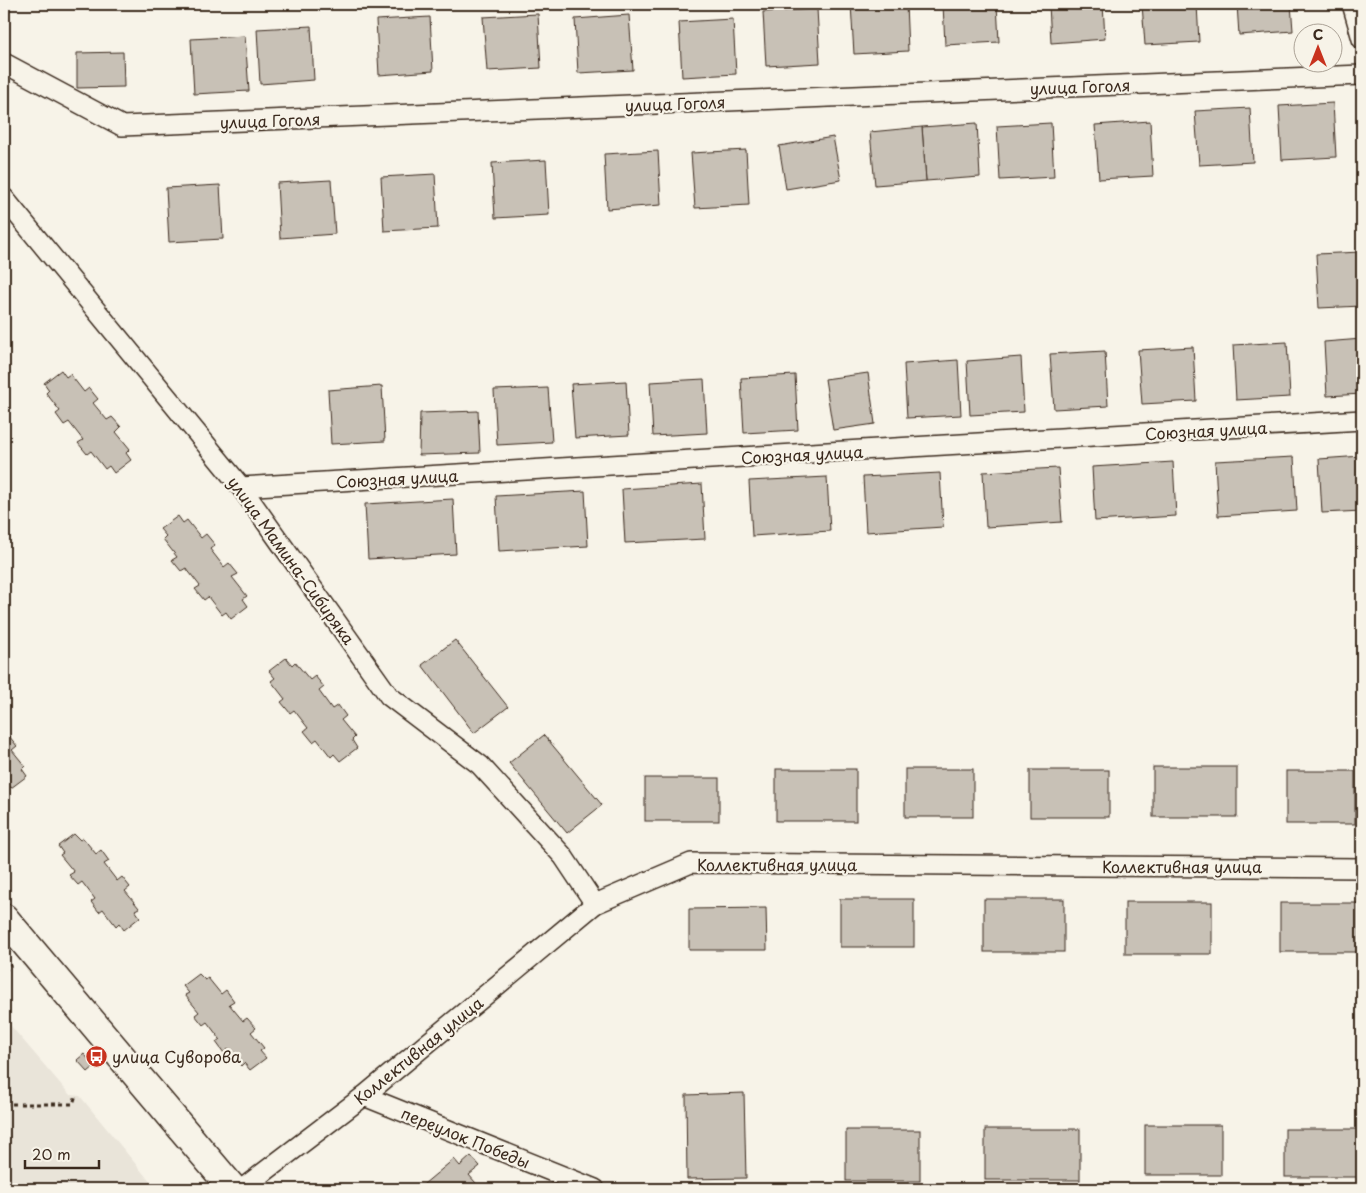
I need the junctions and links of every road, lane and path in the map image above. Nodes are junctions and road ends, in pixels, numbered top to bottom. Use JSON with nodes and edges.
{"nodes":[{"id":1,"x":1352,"y":4,"type":"edge"},
{"id":2,"x":1362,"y":39,"type":"edge"},
{"id":3,"x":4,"y":63,"type":"edge"},
{"id":4,"x":1362,"y":75,"type":"edge"},
{"id":5,"x":4,"y":198,"type":"edge"},
{"id":6,"x":1362,"y":420,"type":"edge"},
{"id":7,"x":241,"y":487,"type":"junction"},
{"id":8,"x":1362,"y":868,"type":"edge"},
{"id":9,"x":595,"y":904,"type":"junction"},
{"id":10,"x":4,"y":918,"type":"edge"},
{"id":11,"x":76,"y":1095,"type":"dead end"},
{"id":12,"x":364,"y":1096,"type":"junction"},
{"id":13,"x":4,"y":1104,"type":"edge"},
{"id":14,"x":233,"y":1189,"type":"edge"},
{"id":15,"x":242,"y":1189,"type":"edge"},
{"id":16,"x":595,"y":1189,"type":"edge"}],
"edges":[{"from":1,"to":2,"type":"street"},
{"from":3,"to":4,"type":"street","name":"улица Гоголя"},
{"from":5,"to":7,"type":"street","name":"улица Мамина-Сибиряка"},
{"from":6,"to":7,"type":"street","name":"Союзная улица"},
{"from":7,"to":9,"type":"street","name":"улица Мамина-Сибиряка"},
{"from":8,"to":9,"type":"street","name":"Коллективная улица"},
{"from":9,"to":12,"type":"street","name":"Коллективная улица"},
{"from":10,"to":14,"type":"main road"},
{"from":11,"to":13,"type":"path"},
{"from":12,"to":15,"type":"street","name":"Коллективная улица"},
{"from":12,"to":16,"type":"street","name":"переулок Победы"}]}
